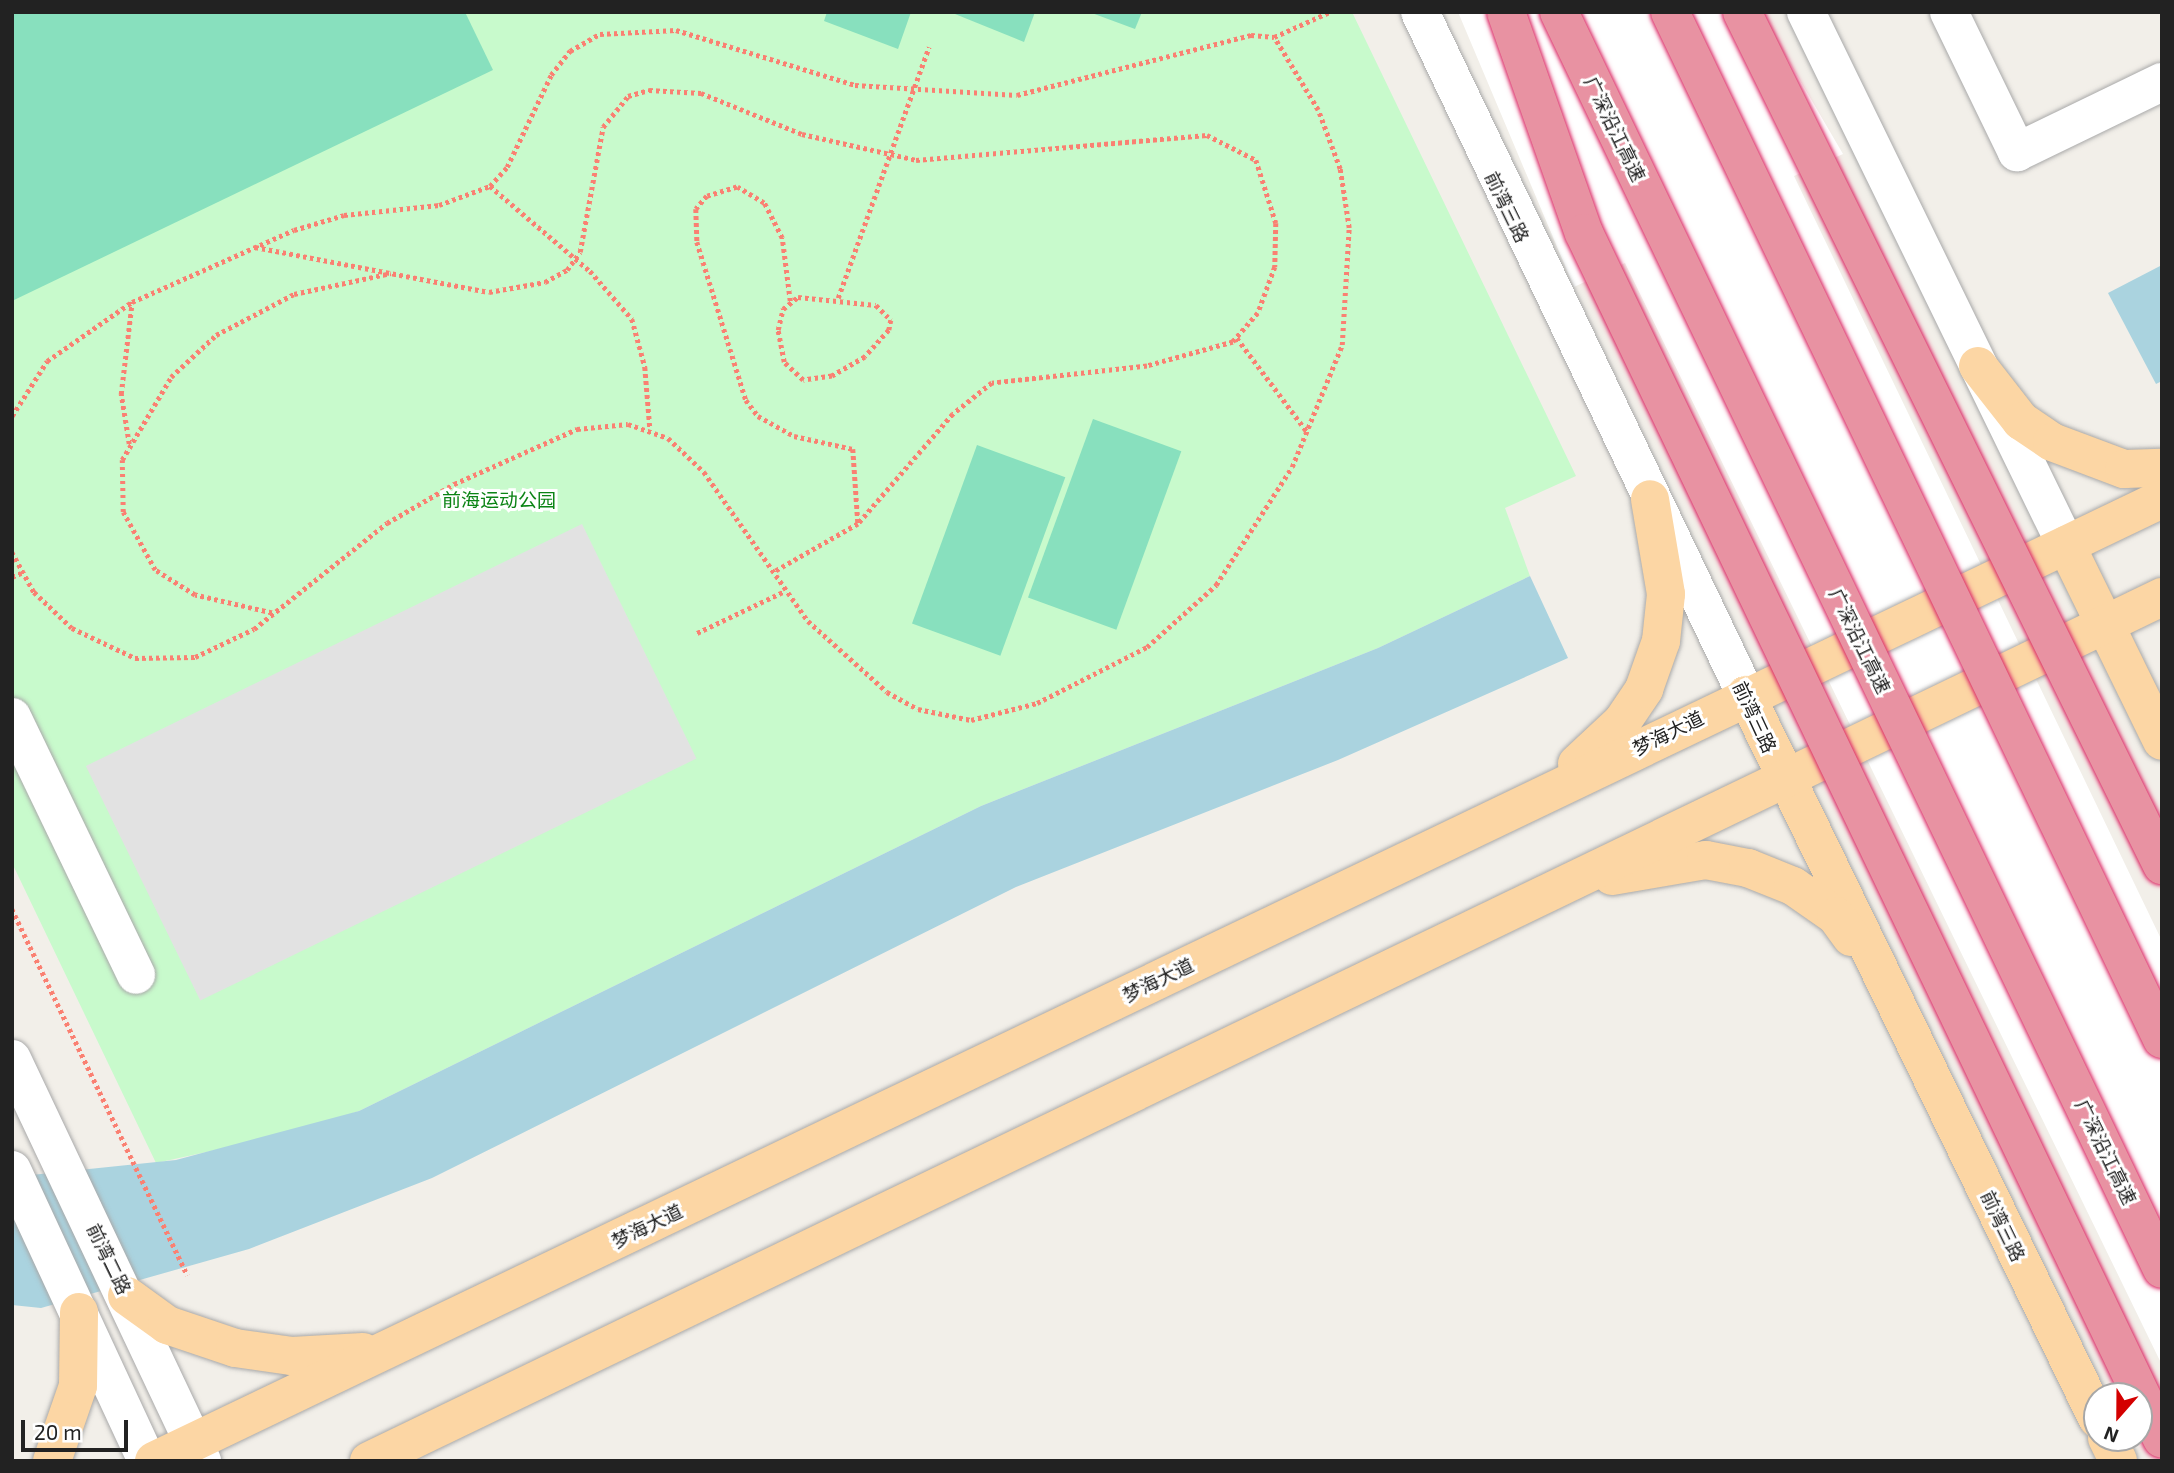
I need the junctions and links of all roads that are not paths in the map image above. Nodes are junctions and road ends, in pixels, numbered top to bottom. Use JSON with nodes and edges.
{"nodes":[{"id":1,"x":1420,"y":12,"type":"edge"},
{"id":2,"x":1506,"y":12,"type":"edge"},
{"id":3,"x":1559,"y":12,"type":"edge"},
{"id":4,"x":1670,"y":12,"type":"edge"},
{"id":5,"x":1742,"y":12,"type":"edge"},
{"id":6,"x":1805,"y":12,"type":"edge"},
{"id":7,"x":1949,"y":12,"type":"edge"},
{"id":8,"x":2162,"y":82,"type":"edge"},
{"id":9,"x":1978,"y":366,"type":"junction"},
{"id":10,"x":2162,"y":468,"type":"edge"},
{"id":11,"x":1650,"y":499,"type":"junction"},
{"id":12,"x":2162,"y":499,"type":"edge"},
{"id":13,"x":2066,"y":545,"type":"junction"},
{"id":14,"x":2162,"y":597,"type":"edge"},
{"id":15,"x":2105,"y":624,"type":"junction"},
{"id":16,"x":1745,"y":695,"type":"junction"},
{"id":17,"x":12,"y":717,"type":"edge"},
{"id":18,"x":2162,"y":741,"type":"edge"},
{"id":19,"x":1783,"y":777,"type":"junction"},
{"id":20,"x":1543,"y":794,"type":"junction"},
{"id":21,"x":2162,"y":865,"type":"edge"},
{"id":22,"x":1506,"y":908,"type":"junction"},
{"id":23,"x":136,"y":975,"type":"dead end"},
{"id":24,"x":1884,"y":982,"type":"junction"},
{"id":25,"x":2162,"y":1039,"type":"edge"},
{"id":26,"x":12,"y":1059,"type":"edge"},
{"id":27,"x":12,"y":1170,"type":"edge"},
{"id":28,"x":2162,"y":1269,"type":"edge"},
{"id":29,"x":127,"y":1296,"type":"junction"},
{"id":30,"x":79,"y":1312,"type":"junction"},
{"id":31,"x":422,"y":1334,"type":"junction"},
{"id":32,"x":2083,"y":1389,"type":"edge"},
{"id":33,"x":2162,"y":1439,"type":"edge"},
{"id":34,"x":405,"y":1449,"type":"edge"},
{"id":35,"x":198,"y":1452,"type":"edge"},
{"id":36,"x":52,"y":1461,"type":"edge"},
{"id":37,"x":147,"y":1461,"type":"edge"},
{"id":38,"x":154,"y":1461,"type":"edge"},
{"id":39,"x":369,"y":1461,"type":"edge"}],
"edges":[{"from":1,"to":11,"type":"street","name":"前湾三路"},
{"from":2,"to":33,"type":"highway","bridge":true},
{"from":3,"to":28,"type":"highway","name":"广深沿江高速","bridge":true},
{"from":4,"to":25,"type":"highway","bridge":true},
{"from":5,"to":21,"type":"highway","bridge":true},
{"from":6,"to":9,"type":"street"},
{"from":7,"to":8,"type":"street"},
{"from":9,"to":10,"type":"main road"},
{"from":9,"to":13,"type":"street"},
{"from":11,"to":16,"type":"street","name":"前湾三路"},
{"from":11,"to":20,"type":"main road"},
{"from":12,"to":13,"type":"main road","name":"梦海大道"},
{"from":13,"to":15,"type":"main road"},
{"from":13,"to":16,"type":"main road","name":"梦海大道"},
{"from":14,"to":15,"type":"main road"},
{"from":15,"to":18,"type":"main road"},
{"from":15,"to":19,"type":"main road"},
{"from":16,"to":19,"type":"main road","name":"前湾三路"},
{"from":16,"to":20,"type":"main road","name":"梦海大道"},
{"from":17,"to":23,"type":"street"},
{"from":19,"to":22,"type":"main road"},
{"from":19,"to":24,"type":"main road","name":"前湾三路"},
{"from":20,"to":31,"type":"main road","name":"梦海大道"},
{"from":22,"to":24,"type":"main road"},
{"from":22,"to":34,"type":"main road"},
{"from":24,"to":32,"type":"main road","name":"前湾三路"},
{"from":26,"to":29,"type":"street","name":"前湾二路"},
{"from":27,"to":30,"type":"street"},
{"from":29,"to":31,"type":"main road"},
{"from":29,"to":35,"type":"street","name":"前湾二路"},
{"from":30,"to":36,"type":"main road"},
{"from":30,"to":37,"type":"street"},
{"from":31,"to":35,"type":"main road","name":"梦海大道"},
{"from":34,"to":39,"type":"main road"},
{"from":35,"to":38,"type":"main road","name":"梦海大道"}]}
